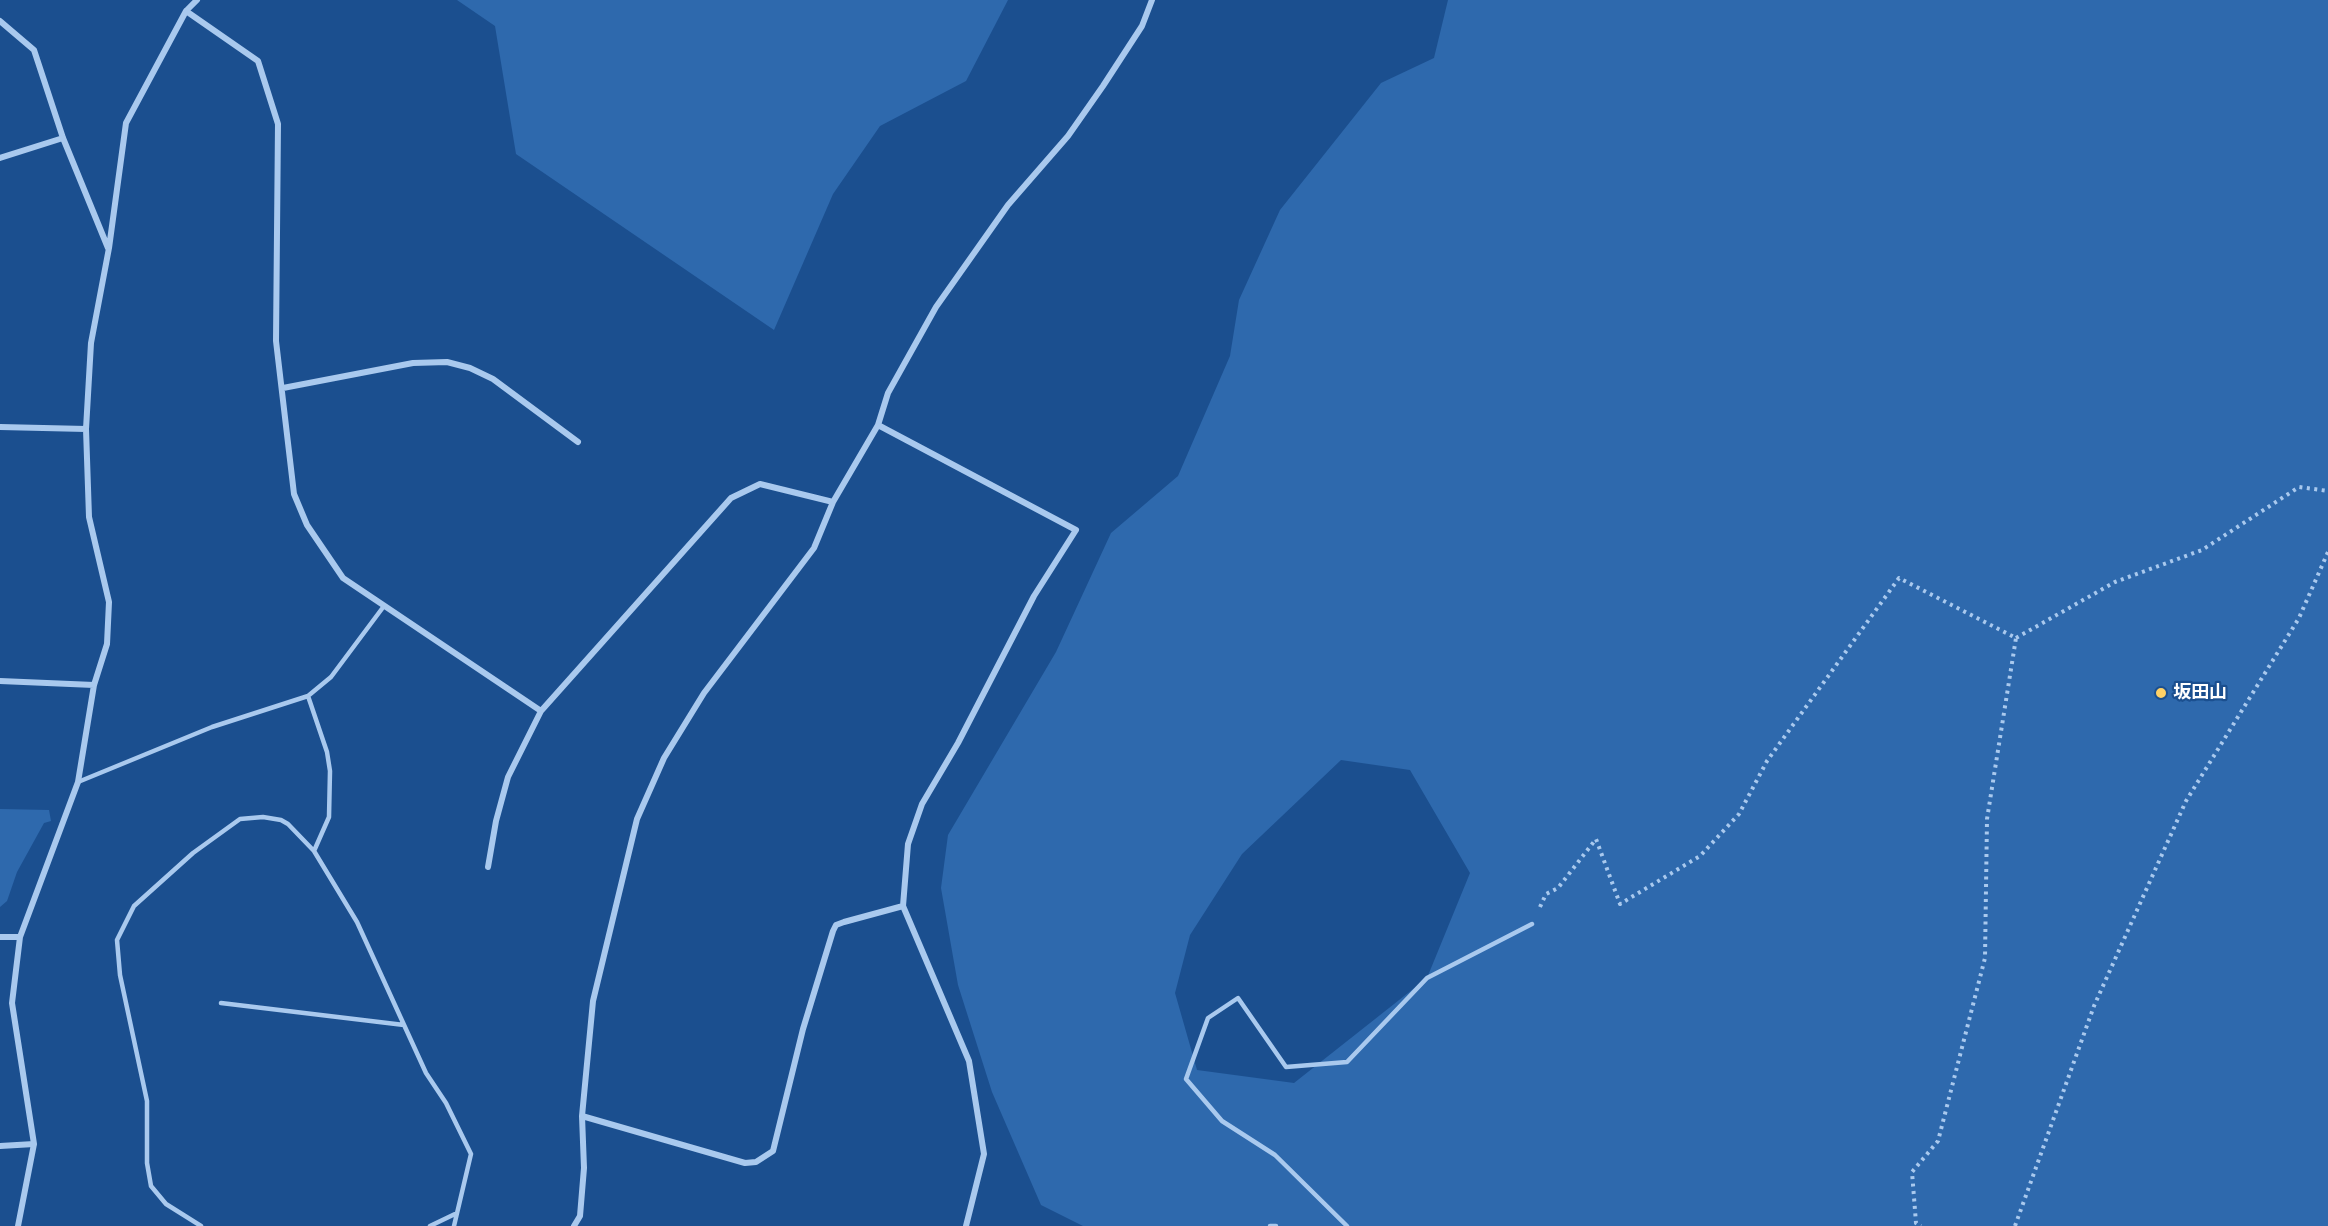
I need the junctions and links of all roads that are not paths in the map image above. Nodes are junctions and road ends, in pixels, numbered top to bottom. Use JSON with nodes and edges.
{"nodes":[{"id":1,"x":197,"y":0,"type":"edge"},
{"id":2,"x":1152,"y":0,"type":"edge"},
{"id":3,"x":186,"y":11,"type":"junction"},
{"id":4,"x":0,"y":21,"type":"edge"},
{"id":5,"x":63,"y":138,"type":"junction"},
{"id":6,"x":0,"y":158,"type":"edge"},
{"id":7,"x":108,"y":248,"type":"junction"},
{"id":8,"x":283,"y":388,"type":"junction"},
{"id":9,"x":878,"y":425,"type":"junction"},
{"id":10,"x":0,"y":427,"type":"edge"},
{"id":11,"x":86,"y":429,"type":"junction"},
{"id":12,"x":578,"y":442,"type":"dead end"},
{"id":13,"x":833,"y":502,"type":"junction"},
{"id":14,"x":384,"y":606,"type":"junction"},
{"id":15,"x":0,"y":681,"type":"edge"},
{"id":16,"x":94,"y":685,"type":"junction"},
{"id":17,"x":308,"y":696,"type":"junction"},
{"id":18,"x":541,"y":711,"type":"junction"},
{"id":19,"x":78,"y":782,"type":"junction"},
{"id":20,"x":314,"y":851,"type":"junction"},
{"id":21,"x":488,"y":867,"type":"dead end"},
{"id":22,"x":903,"y":906,"type":"junction"},
{"id":23,"x":1532,"y":924,"type":"road end"},
{"id":24,"x":0,"y":937,"type":"edge"},
{"id":25,"x":20,"y":937,"type":"junction"},
{"id":26,"x":221,"y":1003,"type":"dead end"},
{"id":27,"x":404,"y":1025,"type":"junction"},
{"id":28,"x":582,"y":1116,"type":"junction"},
{"id":29,"x":34,"y":1144,"type":"junction"},
{"id":30,"x":0,"y":1146,"type":"edge"},
{"id":31,"x":455,"y":1214,"type":"junction"},
{"id":32,"x":18,"y":1226,"type":"edge"},
{"id":33,"x":201,"y":1226,"type":"edge"},
{"id":34,"x":430,"y":1226,"type":"edge"},
{"id":35,"x":454,"y":1226,"type":"edge"},
{"id":36,"x":574,"y":1226,"type":"edge"},
{"id":37,"x":966,"y":1226,"type":"edge"},
{"id":38,"x":1270,"y":1226,"type":"edge"},
{"id":39,"x":1276,"y":1226,"type":"edge"},
{"id":40,"x":1347,"y":1226,"type":"edge"}],
"edges":[{"from":1,"to":3,"type":"street"},
{"from":2,"to":9,"type":"street"},
{"from":3,"to":7,"type":"street"},
{"from":3,"to":8,"type":"street"},
{"from":4,"to":5,"type":"street"},
{"from":5,"to":6,"type":"street"},
{"from":5,"to":7,"type":"street"},
{"from":7,"to":11,"type":"street"},
{"from":8,"to":12,"type":"street"},
{"from":8,"to":14,"type":"street"},
{"from":9,"to":13,"type":"street"},
{"from":9,"to":22,"type":"street"},
{"from":10,"to":11,"type":"street"},
{"from":11,"to":16,"type":"street"},
{"from":13,"to":18,"type":"street"},
{"from":13,"to":28,"type":"street"},
{"from":14,"to":17,"type":"lane"},
{"from":14,"to":18,"type":"street"},
{"from":15,"to":16,"type":"street"},
{"from":16,"to":19,"type":"street"},
{"from":17,"to":19,"type":"lane"},
{"from":17,"to":20,"type":"lane"},
{"from":18,"to":21,"type":"street"},
{"from":19,"to":25,"type":"street"},
{"from":20,"to":27,"type":"lane"},
{"from":20,"to":33,"type":"lane"},
{"from":22,"to":28,"type":"street"},
{"from":22,"to":37,"type":"street"},
{"from":23,"to":40,"type":"lane"},
{"from":24,"to":25,"type":"street"},
{"from":25,"to":29,"type":"street"},
{"from":26,"to":27,"type":"lane"},
{"from":27,"to":31,"type":"lane"},
{"from":28,"to":36,"type":"street"},
{"from":29,"to":30,"type":"street"},
{"from":29,"to":32,"type":"street"},
{"from":31,"to":34,"type":"lane"},
{"from":31,"to":35,"type":"lane"},
{"from":38,"to":39,"type":"lane"}]}
